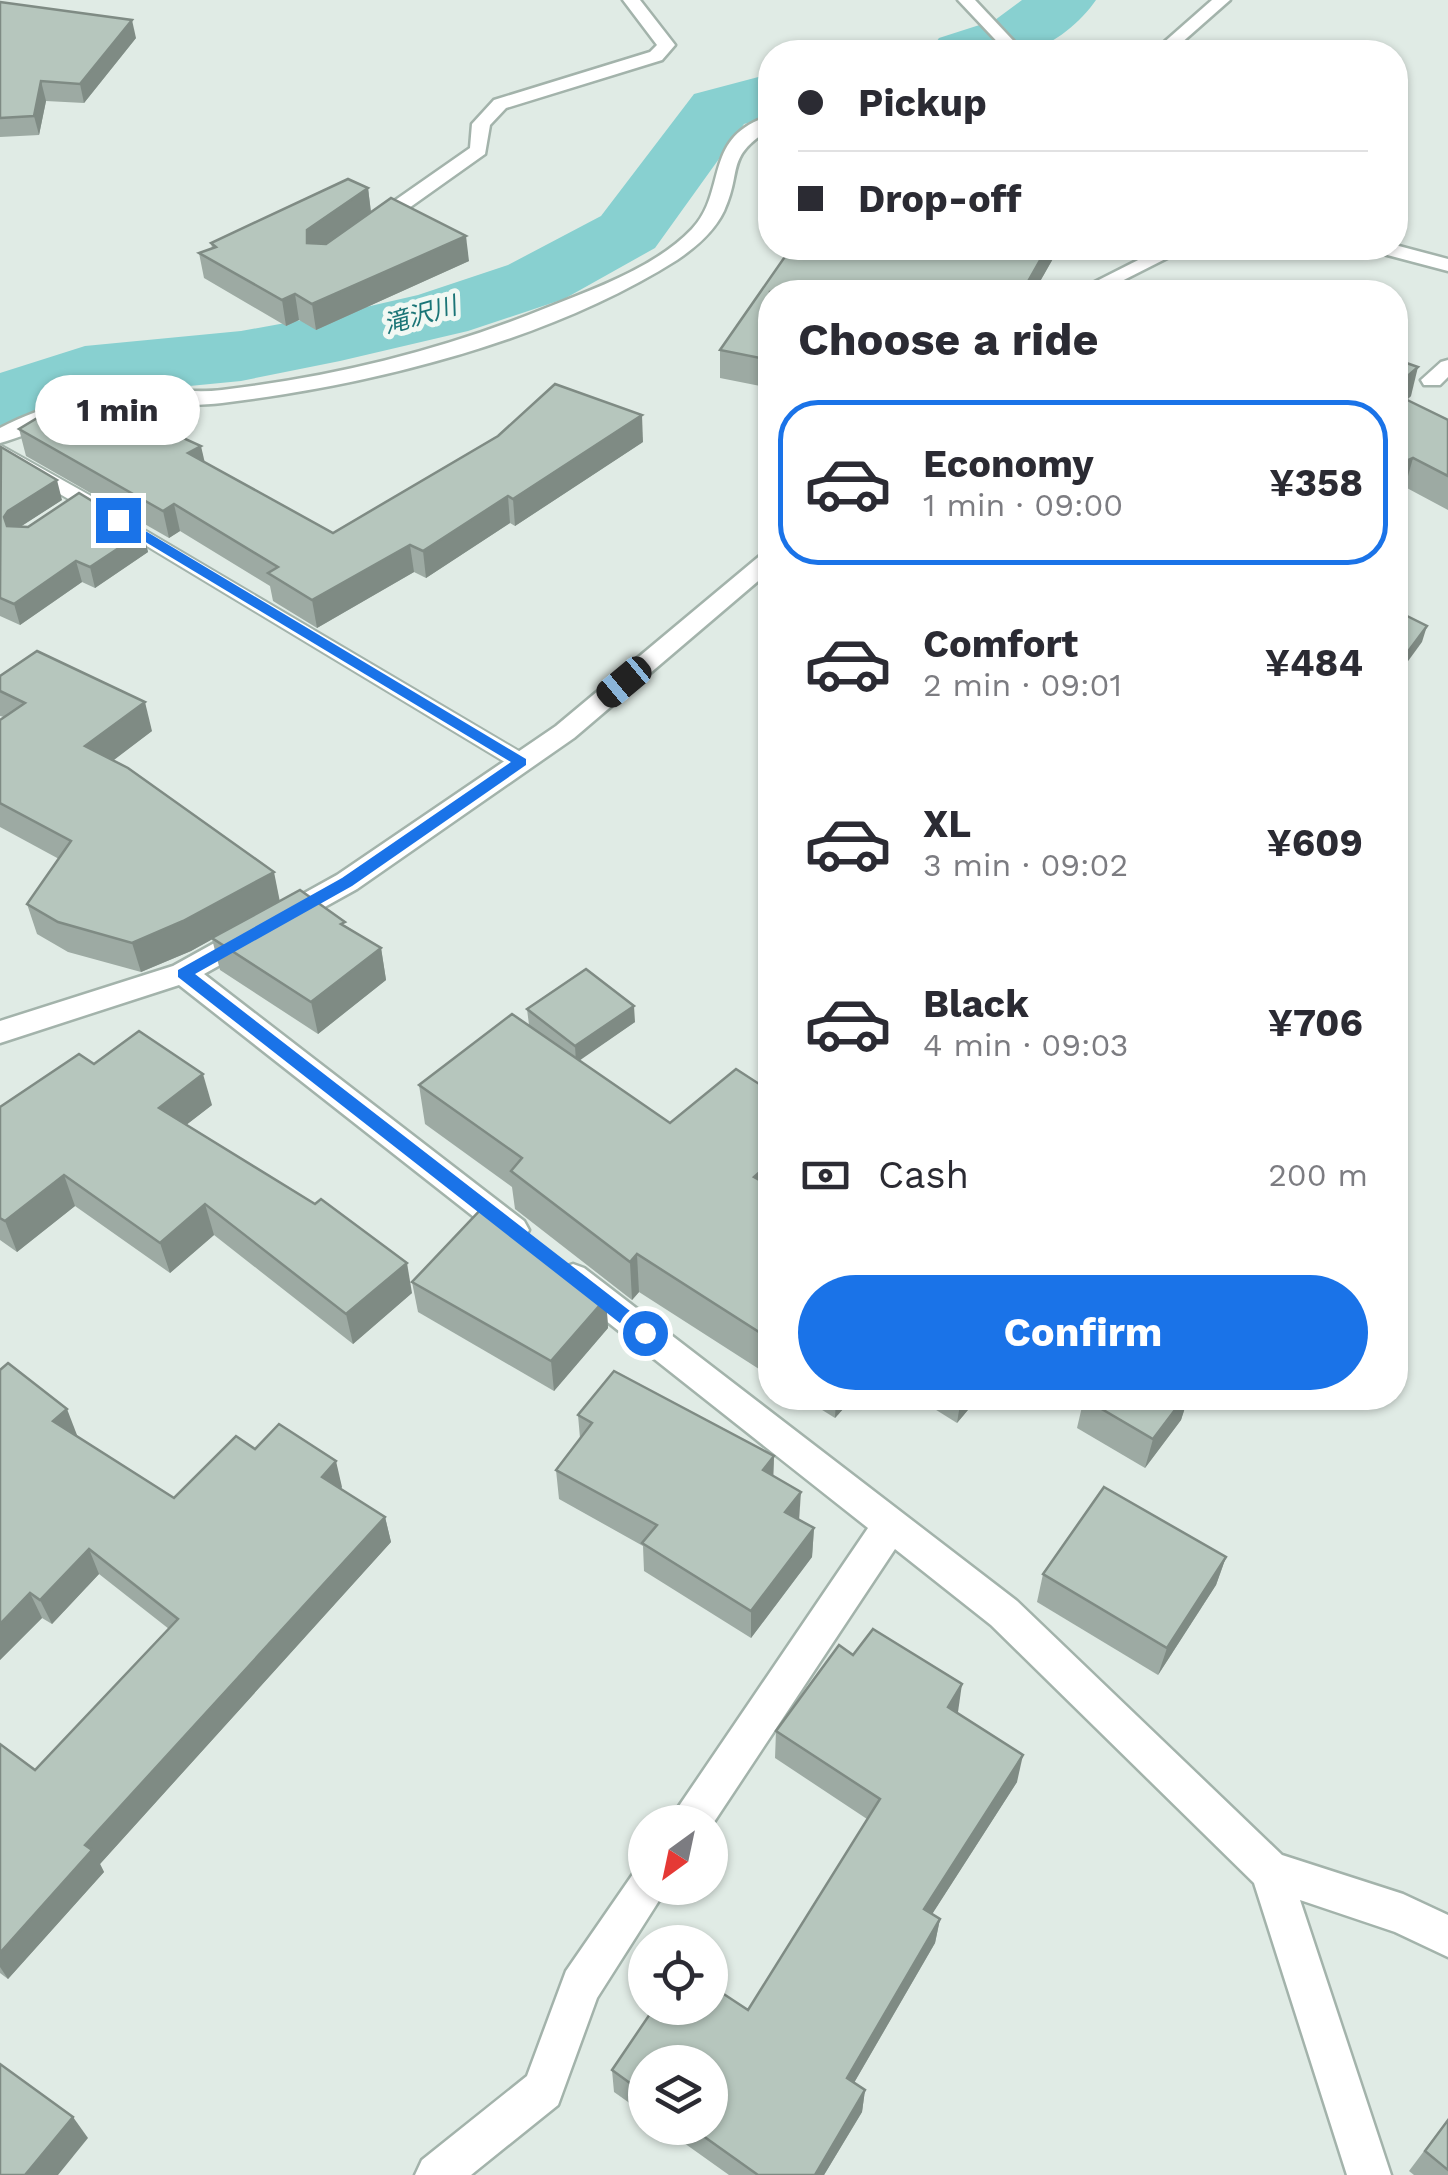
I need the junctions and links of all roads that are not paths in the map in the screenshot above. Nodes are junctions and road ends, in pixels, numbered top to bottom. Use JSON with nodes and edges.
{"nodes":[{"id":1,"x":632,"y":0,"type":"edge"},
{"id":2,"x":1222,"y":0,"type":"edge"},
{"id":3,"x":977,"y":7,"type":"edge"},
{"id":4,"x":1006,"y":40,"type":"edge"},
{"id":5,"x":1175,"y":40,"type":"edge"},
{"id":6,"x":758,"y":128,"type":"edge"},
{"id":7,"x":352,"y":240,"type":"edge"},
{"id":8,"x":1408,"y":255,"type":"edge"},
{"id":9,"x":1151,"y":260,"type":"edge"},
{"id":10,"x":1448,"y":265,"type":"edge"},
{"id":11,"x":1109,"y":280,"type":"edge"},
{"id":12,"x":0,"y":436,"type":"edge"},
{"id":13,"x":0,"y":451,"type":"edge"},
{"id":14,"x":758,"y":569,"type":"edge"},
{"id":15,"x":521,"y":762,"type":"junction"},
{"id":16,"x":183,"y":974,"type":"junction"},
{"id":17,"x":0,"y":1032,"type":"edge"},
{"id":18,"x":892,"y":1524,"type":"junction"},
{"id":19,"x":702,"y":1805,"type":"edge"},
{"id":20,"x":1270,"y":1871,"type":"junction"},
{"id":21,"x":636,"y":1905,"type":"edge"},
{"id":22,"x":1448,"y":1936,"type":"edge"},
{"id":23,"x":436,"y":2175,"type":"edge"},
{"id":24,"x":1369,"y":2175,"type":"edge"}],
"edges":[{"from":1,"to":7,"type":"street"},
{"from":2,"to":5,"type":"street"},
{"from":3,"to":4,"type":"street"},
{"from":6,"to":12,"type":"street"},
{"from":8,"to":10,"type":"street"},
{"from":9,"to":11,"type":"street"},
{"from":13,"to":15,"type":"lane"},
{"from":14,"to":15,"type":"street"},
{"from":15,"to":16,"type":"street"},
{"from":16,"to":17,"type":"street"},
{"from":16,"to":18,"type":"street"},
{"from":18,"to":19,"type":"street"},
{"from":18,"to":20,"type":"street"},
{"from":20,"to":22,"type":"street"},
{"from":20,"to":24,"type":"street"},
{"from":21,"to":23,"type":"street"}]}
